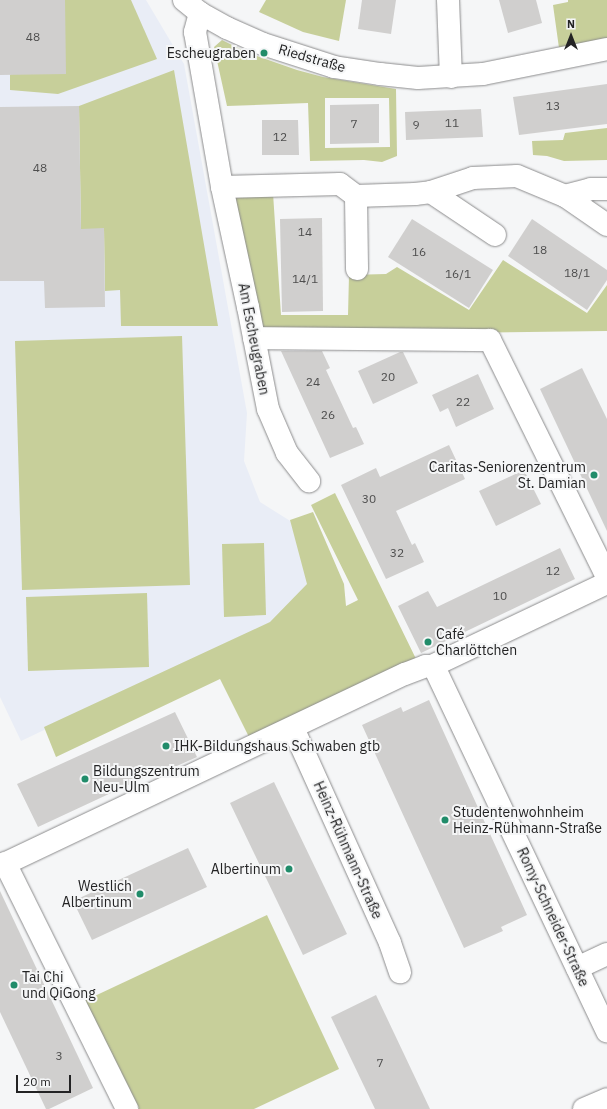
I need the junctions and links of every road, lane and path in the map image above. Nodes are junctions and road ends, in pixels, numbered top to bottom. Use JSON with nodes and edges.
{"nodes":[{"id":1,"x":448,"y":0,"type":"edge"},
{"id":2,"x":192,"y":6,"type":"edge"},
{"id":3,"x":607,"y":49,"type":"edge"},
{"id":4,"x":451,"y":77,"type":"junction"},
{"id":5,"x":222,"y":187,"type":"junction"},
{"id":6,"x":607,"y":189,"type":"edge"},
{"id":7,"x":431,"y":192,"type":"junction"},
{"id":8,"x":356,"y":196,"type":"junction"},
{"id":9,"x":565,"y":196,"type":"junction"},
{"id":10,"x":607,"y":226,"type":"edge"},
{"id":11,"x":495,"y":235,"type":"dead end"},
{"id":12,"x":357,"y":269,"type":"dead end"},
{"id":13,"x":254,"y":338,"type":"junction"},
{"id":14,"x":309,"y":481,"type":"dead end"},
{"id":15,"x":607,"y":577,"type":"edge"},
{"id":16,"x":607,"y":583,"type":"edge"},
{"id":17,"x":424,"y":667,"type":"junction"},
{"id":18,"x":293,"y":728,"type":"junction"},
{"id":19,"x":3,"y":864,"type":"edge"},
{"id":20,"x":607,"y":954,"type":"edge"},
{"id":21,"x":577,"y":968,"type":"junction"},
{"id":22,"x":400,"y":972,"type":"dead end"},
{"id":23,"x":607,"y":1031,"type":"edge"},
{"id":24,"x":607,"y":1099,"type":"edge"},
{"id":25,"x":127,"y":1109,"type":"edge"},
{"id":26,"x":584,"y":1109,"type":"edge"}],
"edges":[{"from":1,"to":4,"type":"street"},
{"from":2,"to":4,"type":"street","name":"Riedstraße"},
{"from":2,"to":5,"type":"street","name":"Am Escheugraben"},
{"from":3,"to":4,"type":"street","name":"Riedstraße"},
{"from":5,"to":8,"type":"street"},
{"from":5,"to":13,"type":"street","name":"Am Escheugraben"},
{"from":6,"to":9,"type":"street"},
{"from":7,"to":8,"type":"street"},
{"from":7,"to":9,"type":"street"},
{"from":7,"to":11,"type":"street"},
{"from":8,"to":12,"type":"street"},
{"from":9,"to":10,"type":"street"},
{"from":13,"to":14,"type":"street","name":"Am Escheugraben"},
{"from":13,"to":15,"type":"street"},
{"from":16,"to":17,"type":"street"},
{"from":17,"to":18,"type":"street"},
{"from":17,"to":21,"type":"street","name":"Romy-Schneider-Straße"},
{"from":18,"to":19,"type":"street"},
{"from":18,"to":22,"type":"street","name":"Heinz-Rühmann-Straße"},
{"from":19,"to":25,"type":"street"},
{"from":20,"to":21,"type":"street"},
{"from":21,"to":23,"type":"street","name":"Romy-Schneider-Straße"},
{"from":24,"to":26,"type":"street"}]}
